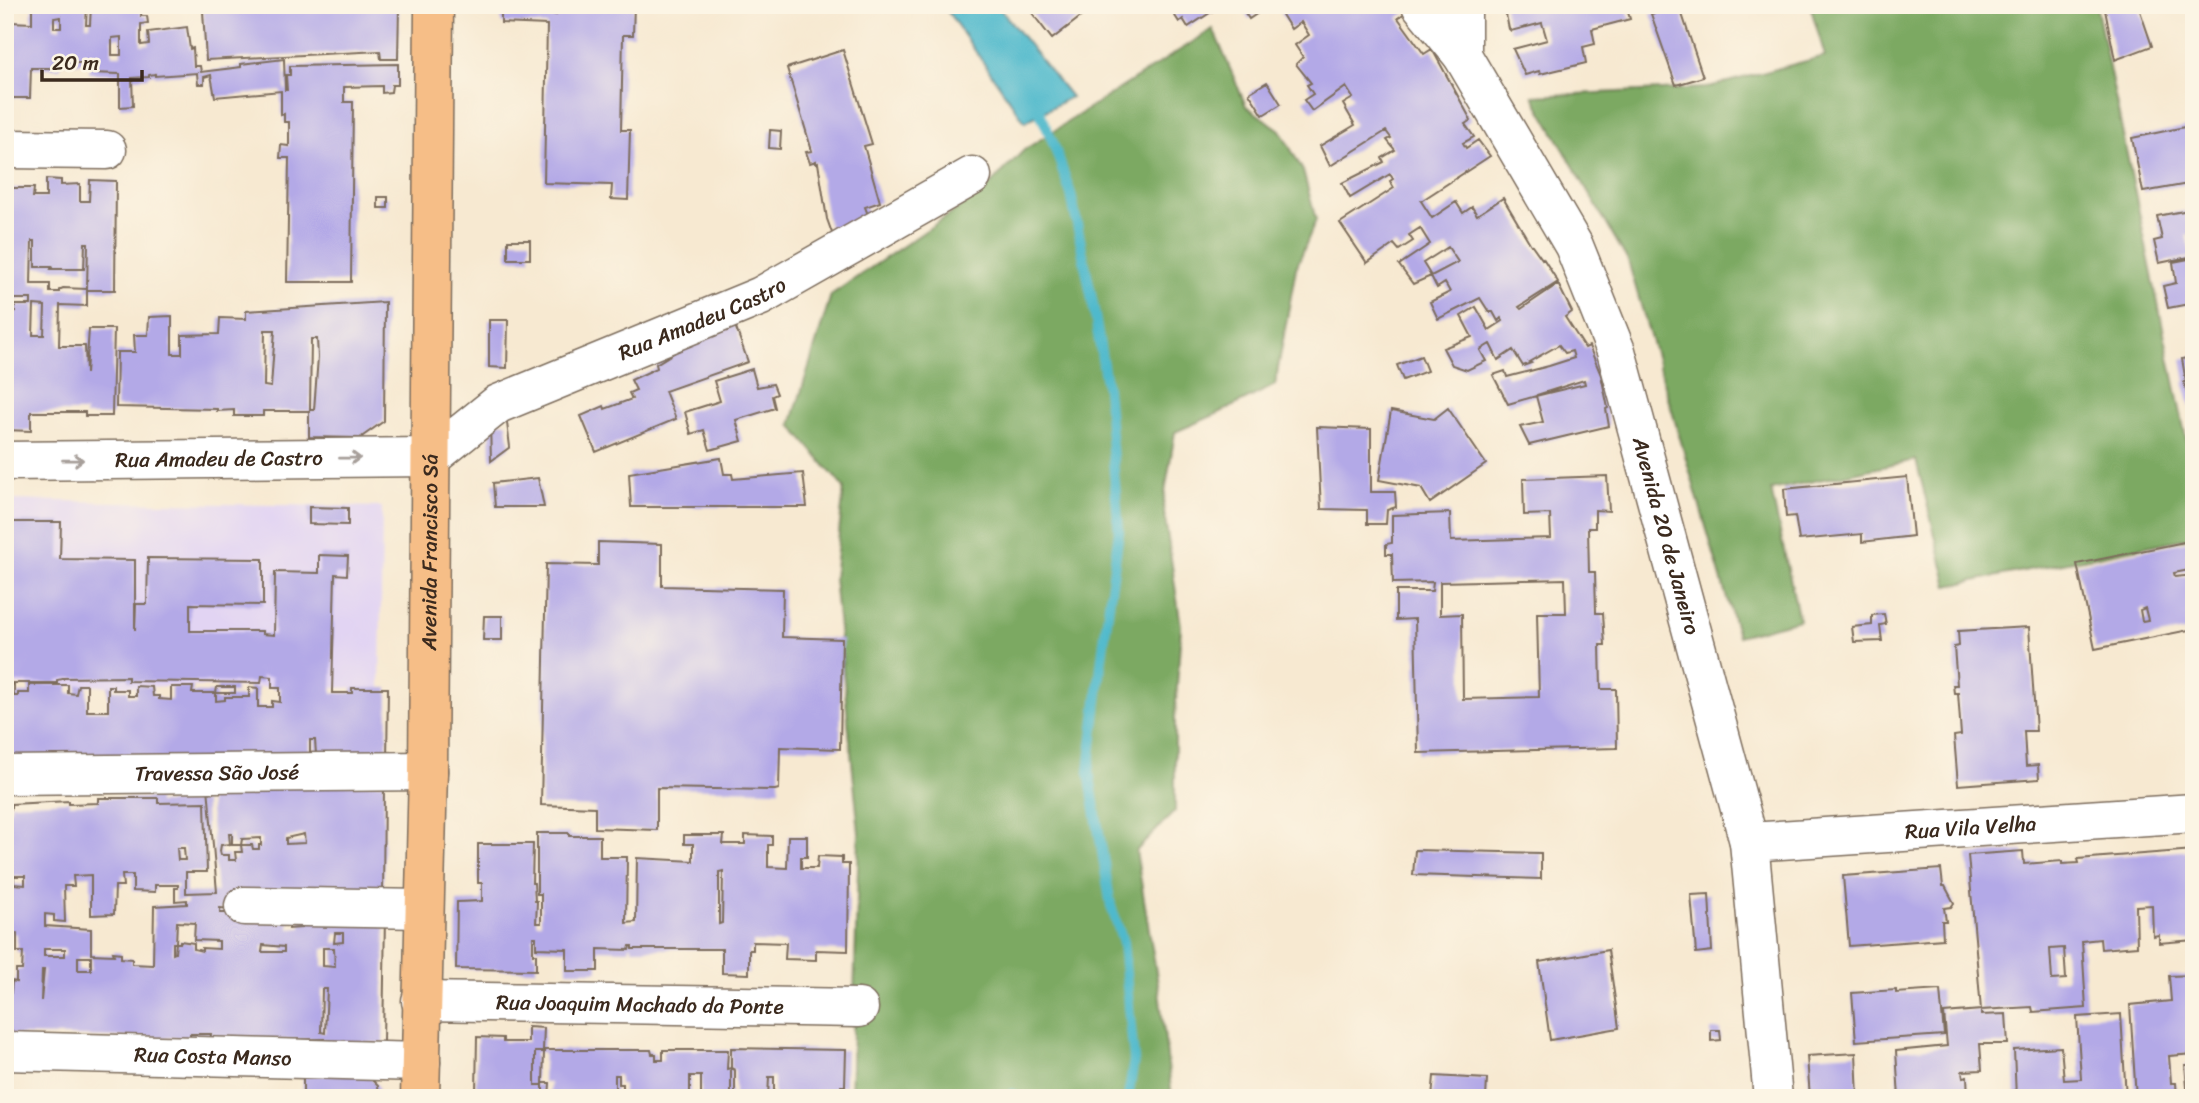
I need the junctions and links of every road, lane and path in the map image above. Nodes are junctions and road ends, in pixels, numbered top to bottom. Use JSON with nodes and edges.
{"nodes":[{"id":1,"x":434,"y":5,"type":"edge"},
{"id":2,"x":1421,"y":5,"type":"edge"},
{"id":3,"x":1462,"y":5,"type":"edge"},
{"id":4,"x":1462,"y":55,"type":"junction"},
{"id":5,"x":5,"y":149,"type":"edge"},
{"id":6,"x":107,"y":150,"type":"dead end"},
{"id":7,"x":972,"y":176,"type":"dead end"},
{"id":8,"x":432,"y":457,"type":"junction"},
{"id":9,"x":5,"y":461,"type":"edge"},
{"id":10,"x":428,"y":771,"type":"junction"},
{"id":11,"x":5,"y":775,"type":"edge"},
{"id":12,"x":2194,"y":813,"type":"edge"},
{"id":13,"x":1749,"y":842,"type":"junction"},
{"id":14,"x":244,"y":906,"type":"dead end"},
{"id":15,"x":424,"y":909,"type":"junction"},
{"id":16,"x":421,"y":1001,"type":"junction"},
{"id":17,"x":859,"y":1008,"type":"dead end"},
{"id":18,"x":5,"y":1051,"type":"edge"},
{"id":19,"x":420,"y":1080,"type":"edge"},
{"id":20,"x":1773,"y":1098,"type":"edge"}],
"edges":[{"from":1,"to":8,"type":"main road","name":"Avenida Francisco Sá"},
{"from":2,"to":4,"type":"street","name":"Avenida 20 de Janeiro"},
{"from":3,"to":4,"type":"street"},
{"from":4,"to":13,"type":"street","name":"Avenida 20 de Janeiro"},
{"from":5,"to":6,"type":"street"},
{"from":7,"to":8,"type":"street","name":"Rua Amadeu Castro"},
{"from":9,"to":8,"type":"street","name":"Rua Amadeu de Castro","one_way":true},
{"from":8,"to":10,"type":"main road","name":"Avenida Francisco Sá"},
{"from":10,"to":11,"type":"street","name":"Travessa São José"},
{"from":10,"to":15,"type":"main road","name":"Avenida Francisco Sá"},
{"from":12,"to":13,"type":"street","name":"Rua Vila Velha"},
{"from":13,"to":20,"type":"street","name":"Avenida 20 de Janeiro"},
{"from":14,"to":15,"type":"street"},
{"from":15,"to":16,"type":"main road","name":"Avenida Francisco Sá"},
{"from":16,"to":17,"type":"street","name":"Rua Joaquim Machado da Ponte"},
{"from":16,"to":19,"type":"main road","name":"Avenida Francisco Sá"},
{"from":18,"to":19,"type":"street","name":"Rua Costa Manso"}]}
